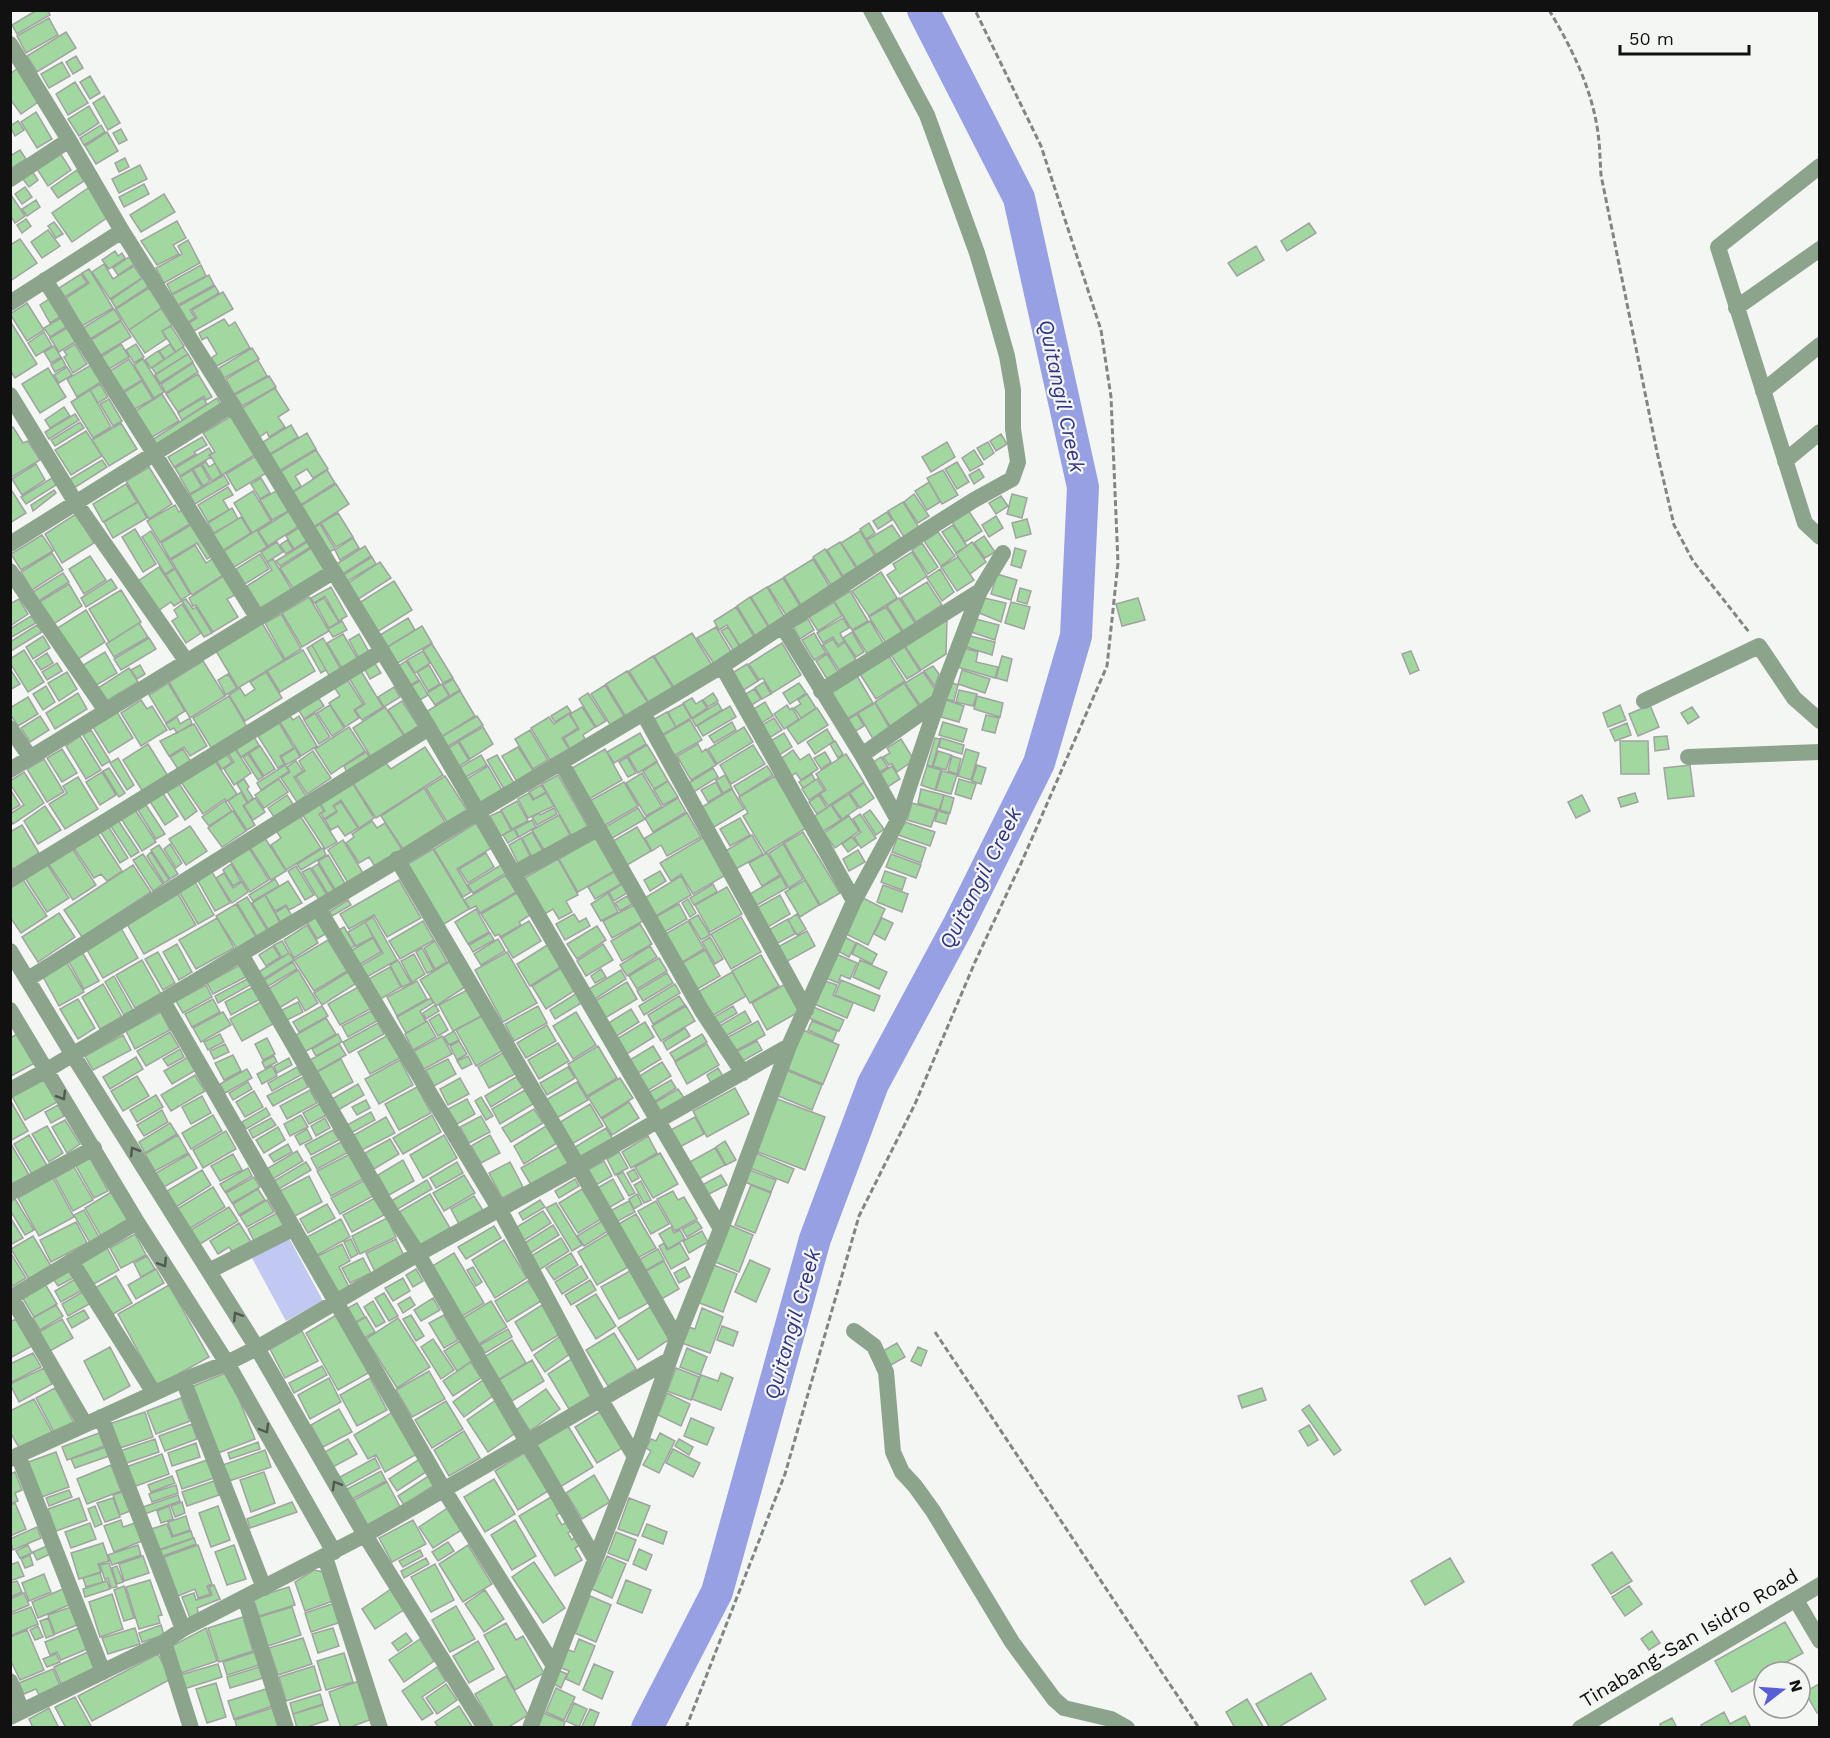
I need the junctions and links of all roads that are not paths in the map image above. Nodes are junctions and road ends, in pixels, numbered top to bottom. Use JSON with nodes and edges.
{"nodes":[{"id":1,"x":871,"y":10,"type":"edge"},
{"id":2,"x":10,"y":44,"type":"edge"},
{"id":3,"x":16,"y":66,"type":"edge"},
{"id":4,"x":69,"y":140,"type":"junction"},
{"id":5,"x":1820,"y":166,"type":"edge"},
{"id":6,"x":10,"y":179,"type":"edge"},
{"id":7,"x":122,"y":231,"type":"junction"},
{"id":8,"x":1820,"y":249,"type":"edge"},
{"id":9,"x":45,"y":280,"type":"junction"},
{"id":10,"x":10,"y":303,"type":"edge"},
{"id":11,"x":1736,"y":308,"type":"junction"},
{"id":12,"x":1820,"y":345,"type":"edge"},
{"id":13,"x":1763,"y":391,"type":"junction"},
{"id":14,"x":10,"y":395,"type":"edge"},
{"id":15,"x":232,"y":405,"type":"junction"},
{"id":16,"x":1820,"y":432,"type":"edge"},
{"id":17,"x":155,"y":455,"type":"junction"},
{"id":18,"x":1785,"y":461,"type":"junction"},
{"id":19,"x":76,"y":503,"type":"junction"},
{"id":20,"x":1819,"y":535,"type":"edge"},
{"id":21,"x":10,"y":544,"type":"edge"},
{"id":22,"x":1004,"y":553,"type":"dead end"},
{"id":23,"x":10,"y":571,"type":"edge"},
{"id":24,"x":333,"y":572,"type":"junction"},
{"id":25,"x":980,"y":591,"type":"junction"},
{"id":26,"x":257,"y":617,"type":"junction"},
{"id":27,"x":783,"y":627,"type":"junction"},
{"id":28,"x":382,"y":651,"type":"junction"},
{"id":29,"x":187,"y":662,"type":"junction"},
{"id":30,"x":722,"y":666,"type":"junction"},
{"id":31,"x":821,"y":691,"type":"junction"},
{"id":32,"x":938,"y":701,"type":"junction"},
{"id":33,"x":1644,"y":701,"type":"dead end"},
{"id":34,"x":106,"y":711,"type":"junction"},
{"id":35,"x":643,"y":713,"type":"junction"},
{"id":36,"x":1820,"y":721,"type":"edge"},
{"id":37,"x":10,"y":728,"type":"edge"},
{"id":38,"x":429,"y":728,"type":"junction"},
{"id":39,"x":1820,"y":752,"type":"edge"},
{"id":40,"x":862,"y":755,"type":"junction"},
{"id":41,"x":30,"y":757,"type":"junction"},
{"id":42,"x":1688,"y":757,"type":"dead end"},
{"id":43,"x":562,"y":764,"type":"junction"},
{"id":44,"x":10,"y":770,"type":"edge"},
{"id":45,"x":477,"y":812,"type":"junction"},
{"id":46,"x":898,"y":820,"type":"junction"},
{"id":47,"x":598,"y":829,"type":"junction"},
{"id":48,"x":397,"y":860,"type":"junction"},
{"id":49,"x":513,"y":874,"type":"junction"},
{"id":50,"x":10,"y":880,"type":"edge"},
{"id":51,"x":854,"y":901,"type":"junction"},
{"id":52,"x":318,"y":908,"type":"junction"},
{"id":53,"x":10,"y":951,"type":"edge"},
{"id":54,"x":241,"y":954,"type":"junction"},
{"id":55,"x":28,"y":979,"type":"junction"},
{"id":56,"x":163,"y":1001,"type":"junction"},
{"id":57,"x":10,"y":1010,"type":"edge"},
{"id":58,"x":806,"y":1010,"type":"junction"},
{"id":59,"x":789,"y":1046,"type":"junction"},
{"id":60,"x":73,"y":1055,"type":"junction"},
{"id":61,"x":47,"y":1070,"type":"junction"},
{"id":62,"x":742,"y":1073,"type":"junction"},
{"id":63,"x":10,"y":1090,"type":"edge"},
{"id":64,"x":657,"y":1121,"type":"junction"},
{"id":65,"x":94,"y":1148,"type":"junction"},
{"id":66,"x":578,"y":1166,"type":"junction"},
{"id":67,"x":10,"y":1193,"type":"edge"},
{"id":68,"x":500,"y":1210,"type":"junction"},
{"id":69,"x":137,"y":1222,"type":"junction"},
{"id":70,"x":294,"y":1228,"type":"junction"},
{"id":71,"x":721,"y":1229,"type":"junction"},
{"id":72,"x":418,"y":1254,"type":"junction"},
{"id":73,"x":71,"y":1261,"type":"junction"},
{"id":74,"x":209,"y":1272,"type":"junction"},
{"id":75,"x":11,"y":1296,"type":"edge"},
{"id":76,"x":335,"y":1301,"type":"junction"},
{"id":77,"x":854,"y":1330,"type":"dead end"},
{"id":78,"x":677,"y":1339,"type":"junction"},
{"id":79,"x":257,"y":1348,"type":"junction"},
{"id":80,"x":669,"y":1360,"type":"junction"},
{"id":81,"x":227,"y":1363,"type":"junction"},
{"id":82,"x":183,"y":1380,"type":"junction"},
{"id":83,"x":154,"y":1393,"type":"junction"},
{"id":84,"x":601,"y":1400,"type":"junction"},
{"id":85,"x":101,"y":1417,"type":"junction"},
{"id":86,"x":85,"y":1424,"type":"junction"},
{"id":87,"x":527,"y":1443,"type":"junction"},
{"id":88,"x":13,"y":1454,"type":"edge"},
{"id":89,"x":635,"y":1457,"type":"junction"},
{"id":90,"x":444,"y":1490,"type":"junction"},
{"id":91,"x":365,"y":1535,"type":"junction"},
{"id":92,"x":330,"y":1554,"type":"junction"},
{"id":93,"x":595,"y":1559,"type":"junction"},
{"id":94,"x":1820,"y":1586,"type":"edge"},
{"id":95,"x":264,"y":1588,"type":"junction"},
{"id":96,"x":245,"y":1598,"type":"junction"},
{"id":97,"x":1796,"y":1600,"type":"junction"},
{"id":98,"x":183,"y":1629,"type":"junction"},
{"id":99,"x":1820,"y":1641,"type":"edge"},
{"id":100,"x":164,"y":1642,"type":"junction"},
{"id":101,"x":554,"y":1666,"type":"junction"},
{"id":102,"x":103,"y":1672,"type":"junction"},
{"id":103,"x":10,"y":1680,"type":"edge"},
{"id":104,"x":16,"y":1714,"type":"edge"},
{"id":105,"x":191,"y":1728,"type":"edge"},
{"id":106,"x":286,"y":1728,"type":"edge"},
{"id":107,"x":380,"y":1728,"type":"edge"},
{"id":108,"x":485,"y":1728,"type":"edge"},
{"id":109,"x":530,"y":1728,"type":"edge"},
{"id":110,"x":1127,"y":1728,"type":"edge"},
{"id":111,"x":1580,"y":1728,"type":"edge"}],
"edges":[{"from":1,"to":27,"type":"street"},
{"from":2,"to":3,"type":"street"},
{"from":3,"to":4,"type":"street"},
{"from":4,"to":6,"type":"street"},
{"from":4,"to":7,"type":"street"},
{"from":5,"to":11,"type":"street"},
{"from":7,"to":9,"type":"street"},
{"from":7,"to":15,"type":"street"},
{"from":8,"to":11,"type":"street"},
{"from":9,"to":10,"type":"street"},
{"from":9,"to":17,"type":"street"},
{"from":11,"to":13,"type":"street"},
{"from":12,"to":13,"type":"street"},
{"from":13,"to":18,"type":"street"},
{"from":14,"to":19,"type":"street"},
{"from":15,"to":17,"type":"street"},
{"from":15,"to":24,"type":"street"},
{"from":16,"to":18,"type":"street"},
{"from":17,"to":19,"type":"street"},
{"from":17,"to":26,"type":"street"},
{"from":18,"to":20,"type":"street"},
{"from":19,"to":21,"type":"street"},
{"from":19,"to":29,"type":"street"},
{"from":22,"to":25,"type":"street"},
{"from":23,"to":34,"type":"street"},
{"from":24,"to":26,"type":"street"},
{"from":24,"to":28,"type":"street"},
{"from":25,"to":31,"type":"street"},
{"from":25,"to":32,"type":"street"},
{"from":26,"to":29,"type":"street"},
{"from":27,"to":30,"type":"street"},
{"from":27,"to":31,"type":"street"},
{"from":28,"to":38,"type":"street"},
{"from":28,"to":50,"type":"street"},
{"from":29,"to":34,"type":"street"},
{"from":30,"to":35,"type":"street"},
{"from":30,"to":51,"type":"street"},
{"from":31,"to":40,"type":"street"},
{"from":32,"to":40,"type":"street"},
{"from":32,"to":46,"type":"street"},
{"from":33,"to":36,"type":"street"},
{"from":34,"to":41,"type":"street"},
{"from":35,"to":43,"type":"street"},
{"from":35,"to":58,"type":"street"},
{"from":37,"to":41,"type":"street"},
{"from":38,"to":45,"type":"street"},
{"from":38,"to":55,"type":"street"},
{"from":39,"to":42,"type":"street"},
{"from":40,"to":46,"type":"street"},
{"from":41,"to":44,"type":"street"},
{"from":43,"to":45,"type":"street"},
{"from":43,"to":47,"type":"street"},
{"from":45,"to":48,"type":"street"},
{"from":45,"to":49,"type":"street"},
{"from":46,"to":51,"type":"street"},
{"from":47,"to":49,"type":"street"},
{"from":47,"to":62,"type":"street"},
{"from":48,"to":52,"type":"street"},
{"from":48,"to":66,"type":"street"},
{"from":49,"to":64,"type":"street"},
{"from":51,"to":58,"type":"street"},
{"from":52,"to":54,"type":"street"},
{"from":52,"to":68,"type":"street"},
{"from":53,"to":55,"type":"street"},
{"from":54,"to":56,"type":"street"},
{"from":54,"to":72,"type":"street"},
{"from":55,"to":60,"type":"street"},
{"from":56,"to":60,"type":"street"},
{"from":56,"to":70,"type":"street"},
{"from":57,"to":61,"type":"street"},
{"from":58,"to":59,"type":"street"},
{"from":59,"to":62,"type":"street"},
{"from":59,"to":71,"type":"street"},
{"from":60,"to":61,"type":"street"},
{"from":74,"to":60,"type":"street","one_way":true},
{"from":61,"to":63,"type":"street"},
{"from":61,"to":65,"type":"street","one_way":true},
{"from":62,"to":64,"type":"street"},
{"from":64,"to":66,"type":"street"},
{"from":64,"to":71,"type":"street"},
{"from":65,"to":67,"type":"street"},
{"from":65,"to":69,"type":"street"},
{"from":66,"to":68,"type":"street"},
{"from":66,"to":78,"type":"street"},
{"from":68,"to":72,"type":"street"},
{"from":68,"to":84,"type":"street"},
{"from":69,"to":73,"type":"street"},
{"from":69,"to":81,"type":"street","one_way":true},
{"from":70,"to":74,"type":"street"},
{"from":70,"to":76,"type":"street"},
{"from":71,"to":78,"type":"street"},
{"from":72,"to":76,"type":"street"},
{"from":72,"to":87,"type":"street"},
{"from":73,"to":75,"type":"street"},
{"from":73,"to":83,"type":"street"},
{"from":79,"to":74,"type":"street","one_way":true},
{"from":75,"to":86,"type":"street"},
{"from":76,"to":79,"type":"street"},
{"from":76,"to":90,"type":"street"},
{"from":77,"to":110,"type":"street"},
{"from":78,"to":80,"type":"street"},
{"from":79,"to":81,"type":"street"},
{"from":91,"to":79,"type":"street","one_way":true},
{"from":80,"to":84,"type":"street"},
{"from":80,"to":89,"type":"street"},
{"from":81,"to":82,"type":"street"},
{"from":81,"to":92,"type":"street","one_way":true},
{"from":82,"to":83,"type":"street"},
{"from":82,"to":95,"type":"street"},
{"from":83,"to":85,"type":"street"},
{"from":84,"to":87,"type":"street"},
{"from":84,"to":89,"type":"street"},
{"from":85,"to":86,"type":"street"},
{"from":85,"to":98,"type":"street"},
{"from":86,"to":88,"type":"street"},
{"from":87,"to":90,"type":"street"},
{"from":87,"to":93,"type":"street"},
{"from":88,"to":102,"type":"street"},
{"from":89,"to":93,"type":"street"},
{"from":90,"to":91,"type":"street"},
{"from":90,"to":101,"type":"street"},
{"from":91,"to":92,"type":"street"},
{"from":91,"to":108,"type":"street"},
{"from":92,"to":95,"type":"street"},
{"from":92,"to":107,"type":"street"},
{"from":93,"to":101,"type":"street"},
{"from":94,"to":97,"type":"street","name":"Tinabang-San Isidro Road"},
{"from":95,"to":96,"type":"street"},
{"from":96,"to":98,"type":"street"},
{"from":96,"to":106,"type":"street"},
{"from":97,"to":99,"type":"street"},
{"from":97,"to":111,"type":"street","name":"Tinabang-San Isidro Road"},
{"from":98,"to":100,"type":"street"},
{"from":100,"to":102,"type":"street"},
{"from":100,"to":105,"type":"street"},
{"from":101,"to":109,"type":"street"},
{"from":102,"to":104,"type":"street"},
{"from":103,"to":104,"type":"street"}]}
